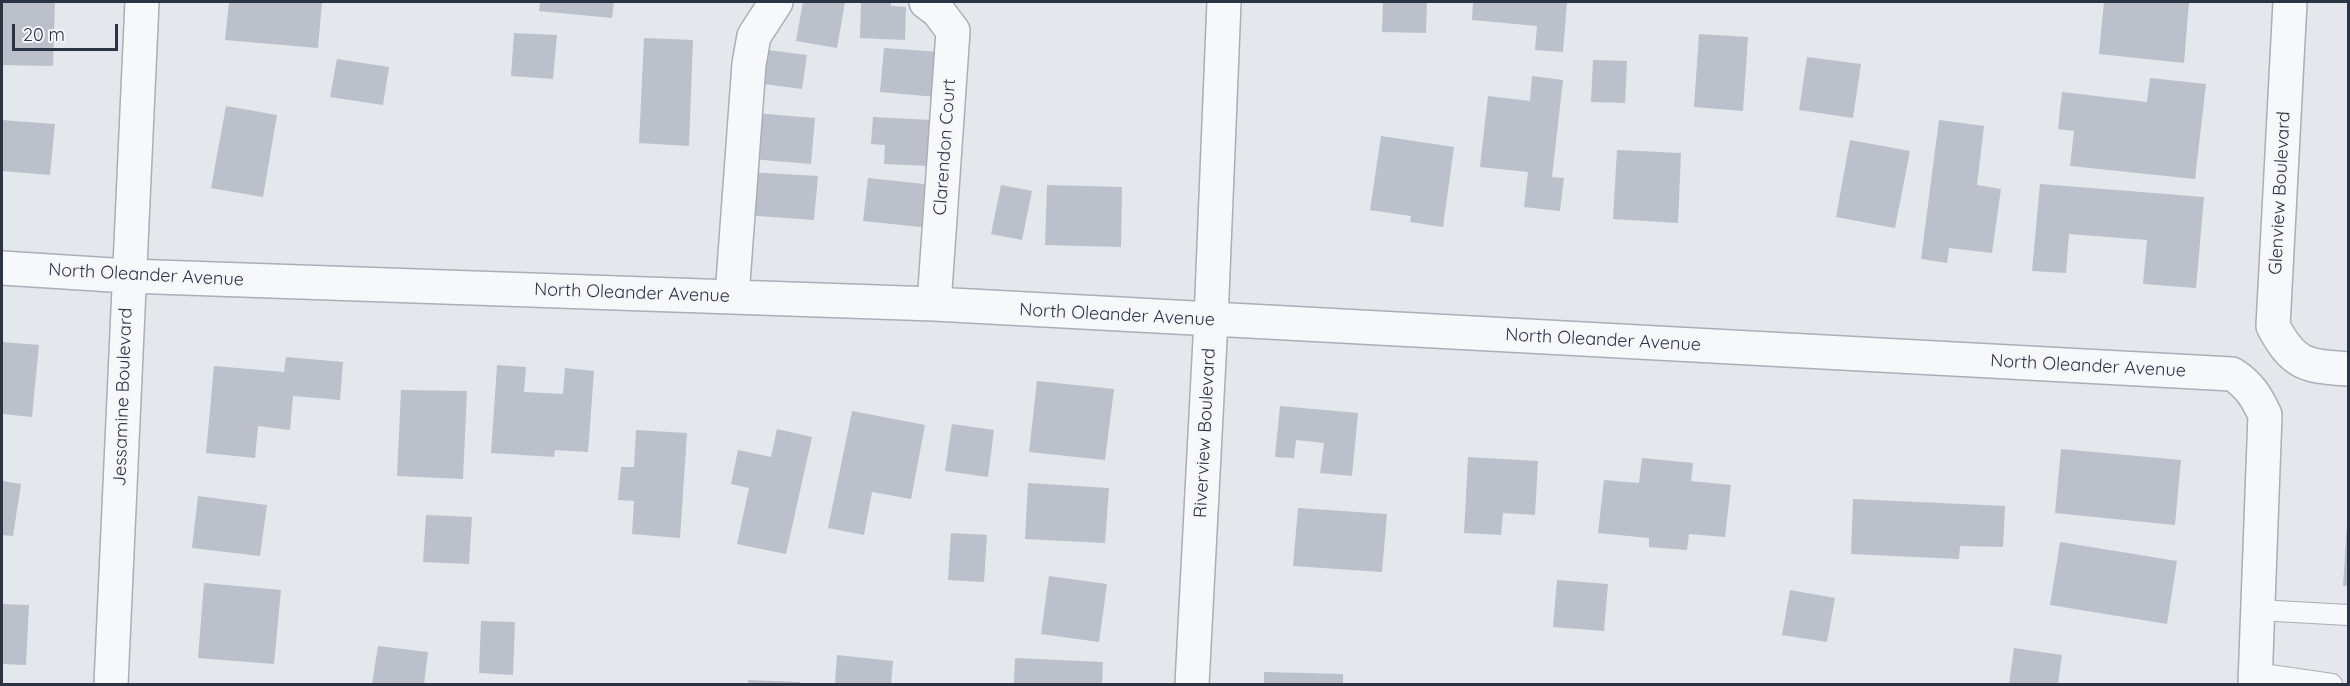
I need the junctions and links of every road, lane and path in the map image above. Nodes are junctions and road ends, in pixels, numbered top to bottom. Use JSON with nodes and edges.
{"nodes":[{"id":1,"x":142,"y":2,"type":"edge"},
{"id":2,"x":776,"y":2,"type":"edge"},
{"id":3,"x":926,"y":2,"type":"edge"},
{"id":4,"x":1224,"y":2,"type":"edge"},
{"id":5,"x":2290,"y":2,"type":"edge"},
{"id":6,"x":2,"y":268,"type":"edge"},
{"id":7,"x":128,"y":276,"type":"junction"},
{"id":8,"x":732,"y":296,"type":"junction"},
{"id":9,"x":934,"y":304,"type":"junction"},
{"id":10,"x":1211,"y":320,"type":"junction"},
{"id":11,"x":2349,"y":369,"type":"edge"},
{"id":12,"x":2258,"y":610,"type":"junction"},
{"id":13,"x":2349,"y":615,"type":"edge"},
{"id":14,"x":2255,"y":679,"type":"edge"},
{"id":15,"x":111,"y":684,"type":"edge"},
{"id":16,"x":1192,"y":684,"type":"edge"},
{"id":17,"x":2331,"y":684,"type":"edge"}],
"edges":[{"from":1,"to":7,"type":"street","name":"Jessamine Boulevard"},
{"from":2,"to":8,"type":"street"},
{"from":3,"to":9,"type":"street","name":"Clarendon Court"},
{"from":4,"to":10,"type":"street","name":"Riverview Boulevard"},
{"from":5,"to":11,"type":"street","name":"Glenview Boulevard"},
{"from":6,"to":7,"type":"street","name":"North Oleander Avenue"},
{"from":7,"to":8,"type":"street","name":"North Oleander Avenue"},
{"from":7,"to":15,"type":"street","name":"Jessamine Boulevard"},
{"from":8,"to":9,"type":"street","name":"North Oleander Avenue"},
{"from":9,"to":10,"type":"street","name":"North Oleander Avenue"},
{"from":10,"to":12,"type":"street","name":"North Oleander Avenue"},
{"from":10,"to":16,"type":"street","name":"Riverview Boulevard"},
{"from":12,"to":13,"type":"lane"},
{"from":12,"to":14,"type":"street"},
{"from":14,"to":17,"type":"lane"}]}
